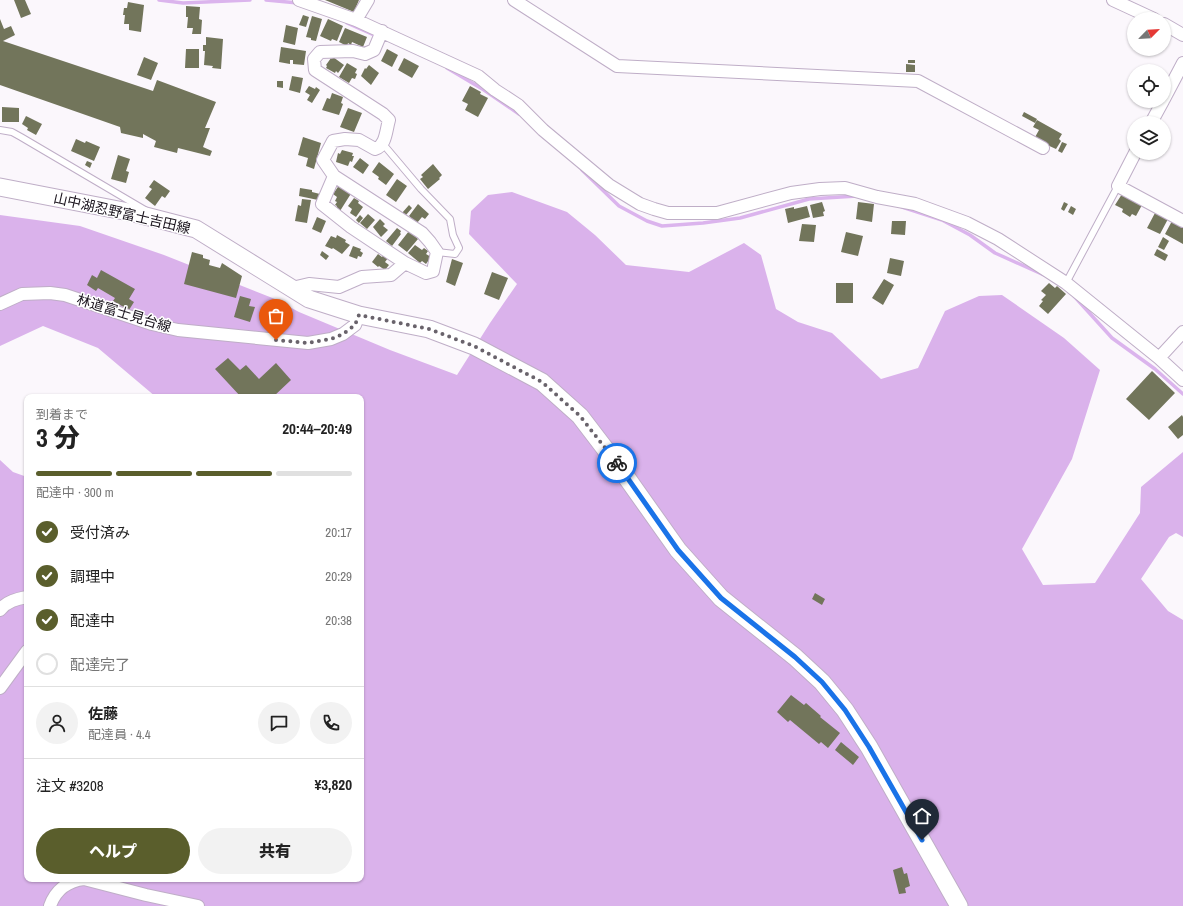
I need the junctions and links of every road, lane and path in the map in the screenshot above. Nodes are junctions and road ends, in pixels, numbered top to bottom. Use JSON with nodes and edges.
{"nodes":[{"id":1,"x":299,"y":0,"type":"edge"},
{"id":2,"x":368,"y":0,"type":"edge"},
{"id":3,"x":514,"y":0,"type":"edge"},
{"id":4,"x":1113,"y":0,"type":"edge"},
{"id":5,"x":1139,"y":12,"type":"edge"},
{"id":6,"x":356,"y":20,"type":"junction"},
{"id":7,"x":1171,"y":28,"type":"edge"},
{"id":8,"x":382,"y":31,"type":"junction"},
{"id":9,"x":1183,"y":35,"type":"edge"},
{"id":10,"x":1183,"y":63,"type":"edge"},
{"id":11,"x":1171,"y":86,"type":"edge"},
{"id":12,"x":0,"y":130,"type":"edge"},
{"id":13,"x":383,"y":144,"type":"junction"},
{"id":14,"x":1043,"y":148,"type":"dead end"},
{"id":15,"x":1131,"y":160,"type":"edge"},
{"id":16,"x":334,"y":176,"type":"junction"},
{"id":17,"x":1118,"y":186,"type":"junction"},
{"id":18,"x":0,"y":187,"type":"edge"},
{"id":19,"x":157,"y":219,"type":"junction"},
{"id":20,"x":1183,"y":221,"type":"edge"},
{"id":21,"x":437,"y":252,"type":"junction"},
{"id":22,"x":405,"y":263,"type":"junction"},
{"id":23,"x":1066,"y":283,"type":"junction"},
{"id":24,"x":292,"y":288,"type":"junction"},
{"id":25,"x":0,"y":304,"type":"edge"},
{"id":26,"x":359,"y":315,"type":"junction"},
{"id":27,"x":1183,"y":332,"type":"edge"},
{"id":28,"x":1159,"y":358,"type":"junction"},
{"id":29,"x":1183,"y":380,"type":"edge"},
{"id":30,"x":24,"y":598,"type":"edge"},
{"id":31,"x":0,"y":610,"type":"edge"},
{"id":32,"x":24,"y":655,"type":"edge"},
{"id":33,"x":0,"y":688,"type":"edge"},
{"id":34,"x":71,"y":882,"type":"edge"},
{"id":35,"x":96,"y":882,"type":"edge"},
{"id":36,"x":50,"y":906,"type":"edge"},
{"id":37,"x":198,"y":906,"type":"edge"},
{"id":38,"x":959,"y":906,"type":"edge"}],
"edges":[{"from":1,"to":6,"type":"street"},
{"from":2,"to":6,"type":"street"},
{"from":3,"to":14,"type":"street"},
{"from":4,"to":5,"type":"street"},
{"from":6,"to":8,"type":"street"},
{"from":7,"to":9,"type":"street"},
{"from":8,"to":13,"type":"street"},
{"from":8,"to":23,"type":"street"},
{"from":10,"to":11,"type":"street"},
{"from":12,"to":19,"type":"lane"},
{"from":13,"to":16,"type":"street"},
{"from":13,"to":21,"type":"lane"},
{"from":15,"to":17,"type":"street"},
{"from":16,"to":21,"type":"street"},
{"from":16,"to":22,"type":"street"},
{"from":17,"to":20,"type":"street"},
{"from":17,"to":23,"type":"lane"},
{"from":18,"to":19,"type":"main road","name":"山中湖忍野富士吉田線"},
{"from":19,"to":24,"type":"main road","name":"山中湖忍野富士吉田線"},
{"from":21,"to":22,"type":"street"},
{"from":22,"to":24,"type":"street"},
{"from":23,"to":28,"type":"street"},
{"from":24,"to":26,"type":"main road","name":"山中湖忍野富士吉田線"},
{"from":25,"to":26,"type":"street","name":"林道富士見台線"},
{"from":26,"to":38,"type":"main road","name":"山中湖忍野富士吉田線"},
{"from":27,"to":28,"type":"street"},
{"from":28,"to":29,"type":"street"},
{"from":30,"to":31,"type":"street"},
{"from":32,"to":33,"type":"street"},
{"from":34,"to":36,"type":"street"},
{"from":35,"to":37,"type":"street"}]}
